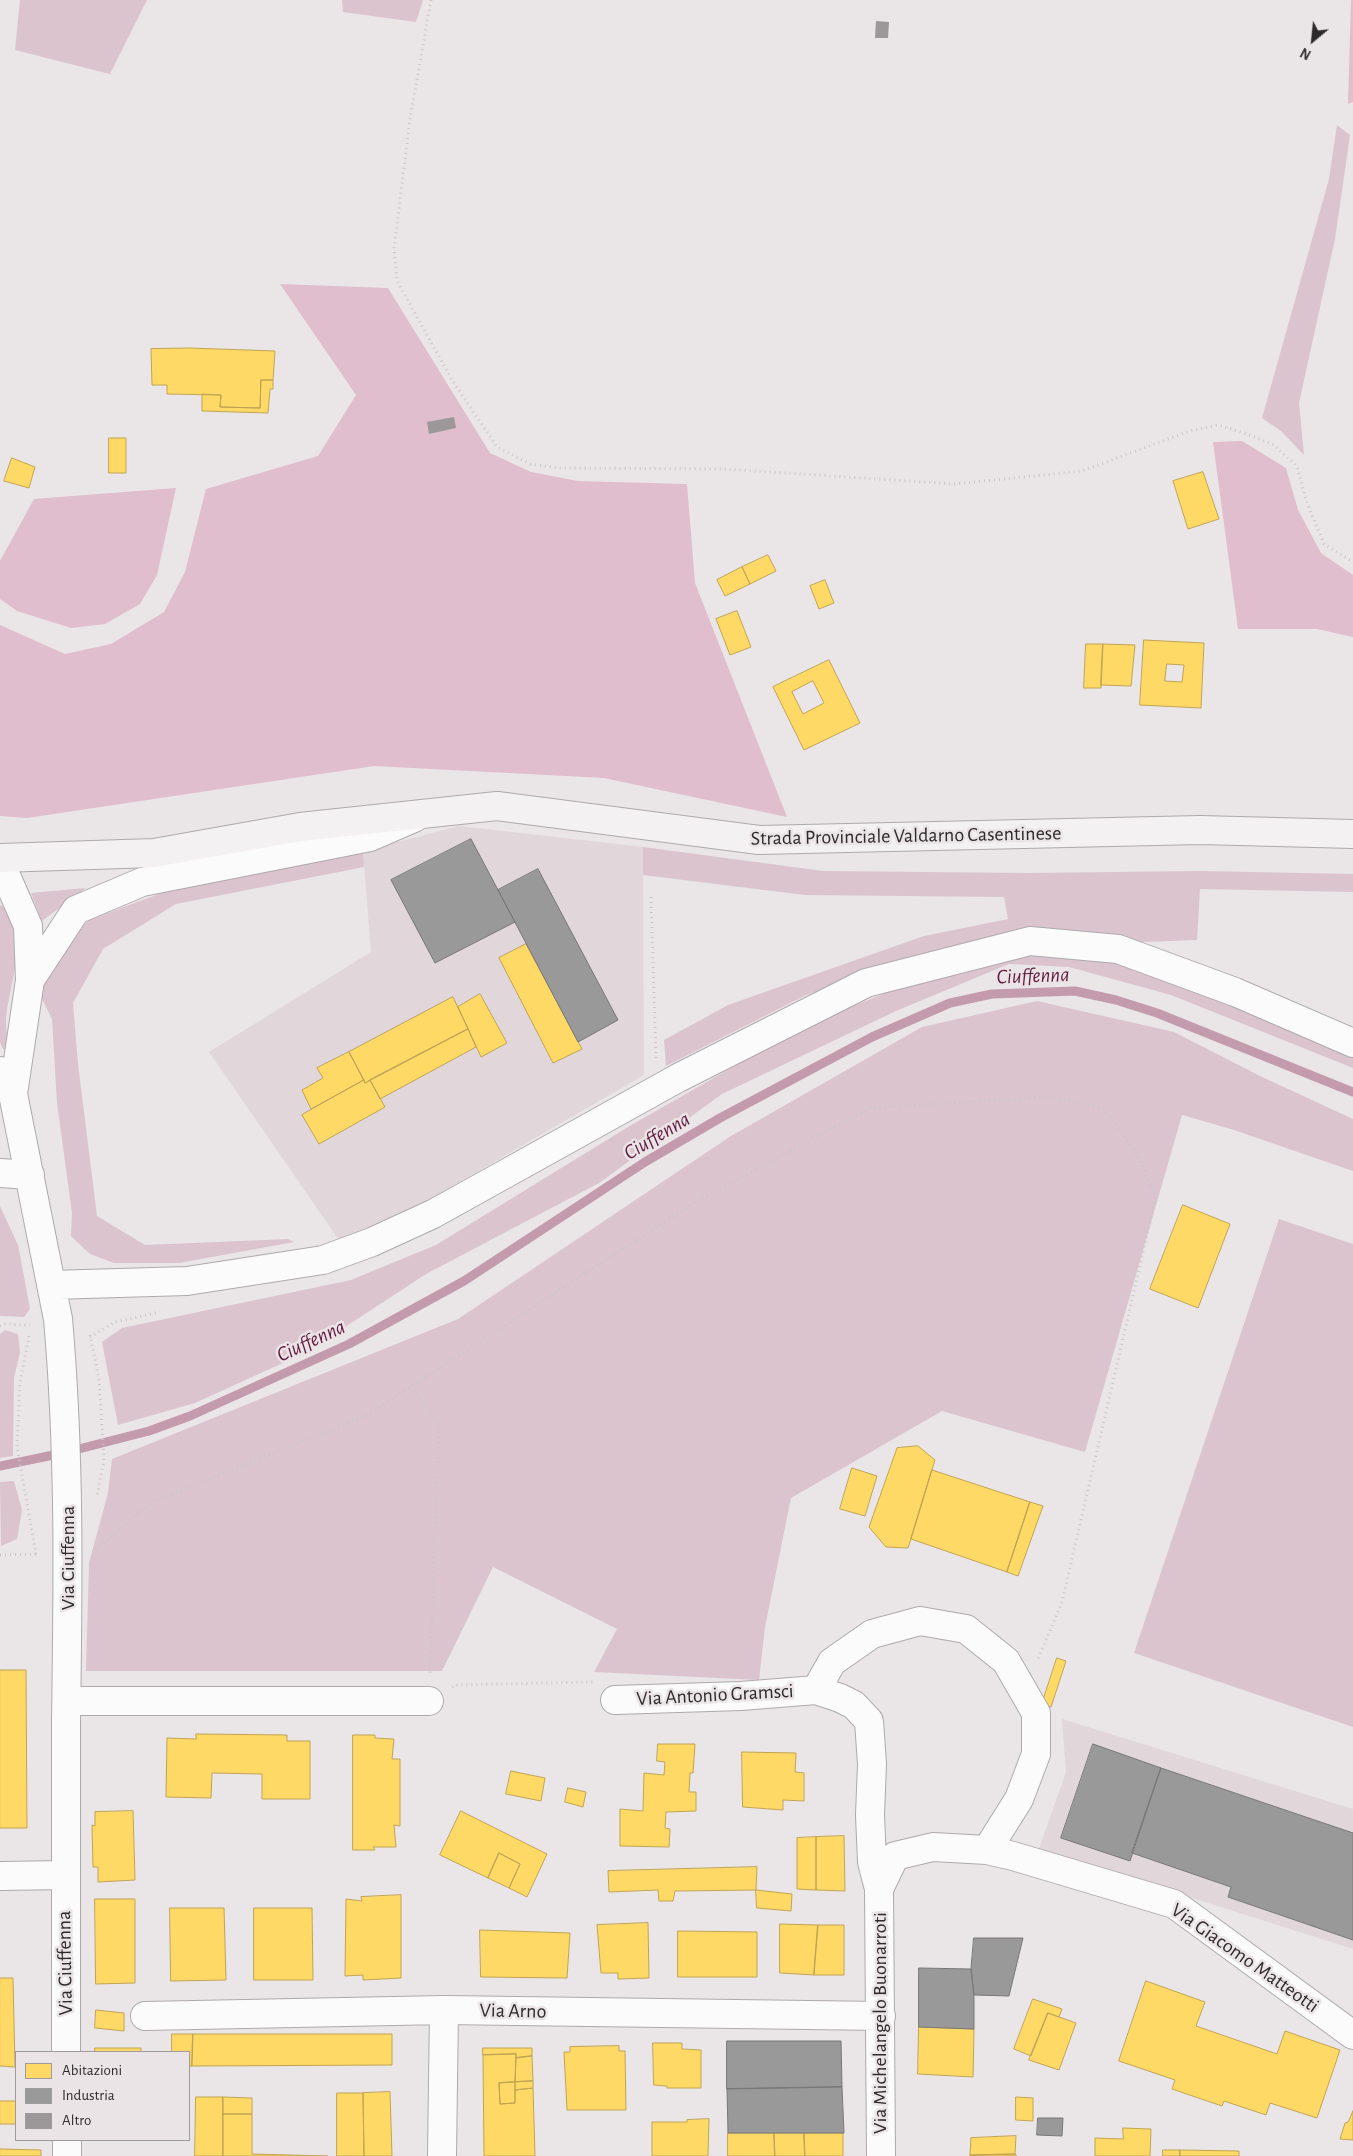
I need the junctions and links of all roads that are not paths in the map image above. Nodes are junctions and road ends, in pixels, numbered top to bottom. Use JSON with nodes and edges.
{"nodes":[{"id":1,"x":430,"y":812,"type":"junction"},
{"id":2,"x":1353,"y":834,"type":"edge"},
{"id":3,"x":0,"y":858,"type":"edge"},
{"id":4,"x":0,"y":862,"type":"edge"},
{"id":5,"x":30,"y":980,"type":"junction"},
{"id":6,"x":1353,"y":1043,"type":"edge"},
{"id":7,"x":6,"y":1082,"type":"edge"},
{"id":8,"x":0,"y":1173,"type":"edge"},
{"id":9,"x":30,"y":1175,"type":"junction"},
{"id":10,"x":51,"y":1285,"type":"junction"},
{"id":11,"x":816,"y":1690,"type":"junction"},
{"id":12,"x":615,"y":1700,"type":"road end"},
{"id":13,"x":67,"y":1701,"type":"junction"},
{"id":14,"x":429,"y":1701,"type":"road end"},
{"id":15,"x":986,"y":1850,"type":"junction"},
{"id":16,"x":65,"y":1875,"type":"junction"},
{"id":17,"x":0,"y":1876,"type":"edge"},
{"id":18,"x":880,"y":1889,"type":"junction"},
{"id":19,"x":444,"y":2010,"type":"junction"},
{"id":20,"x":144,"y":2016,"type":"dead end"},
{"id":21,"x":881,"y":2016,"type":"junction"},
{"id":22,"x":1353,"y":2035,"type":"edge"},
{"id":23,"x":66,"y":2051,"type":"edge"},
{"id":24,"x":67,"y":2141,"type":"edge"},
{"id":25,"x":67,"y":2156,"type":"edge"},
{"id":26,"x":442,"y":2156,"type":"edge"},
{"id":27,"x":881,"y":2156,"type":"edge"}],
"edges":[{"from":1,"to":2,"type":"main road","name":"Strada Provinciale Valdarno Casentinese"},
{"from":1,"to":3,"type":"main road","name":"Strada Provinciale Valdarno Casentinese"},
{"from":1,"to":5,"type":"street","name":"Strada Provinciale Valdarno Casentinese"},
{"from":4,"to":5,"type":"street","name":"Strada Provinciale Valdarno Casentinese"},
{"from":5,"to":7,"type":"street","name":"Strada Provinciale Valdarno Casentinese"},
{"from":6,"to":10,"type":"street"},
{"from":7,"to":9,"type":"street","name":"Via Ciuffenna"},
{"from":8,"to":9,"type":"street"},
{"from":9,"to":10,"type":"street","name":"Via Ciuffenna"},
{"from":10,"to":13,"type":"street","name":"Via Ciuffenna"},
{"from":11,"to":12,"type":"street","name":"Via Antonio Gramsci"},
{"from":11,"to":15,"type":"street"},
{"from":11,"to":18,"type":"street"},
{"from":13,"to":14,"type":"street"},
{"from":13,"to":16,"type":"street","name":"Via Ciuffenna"},
{"from":15,"to":18,"type":"street","name":"Via Giacomo Matteotti"},
{"from":15,"to":22,"type":"street","name":"Via Giacomo Matteotti"},
{"from":16,"to":17,"type":"street"},
{"from":16,"to":23,"type":"street","name":"Via Ciuffenna"},
{"from":18,"to":21,"type":"street","name":"Via Michelangelo Buonarroti"},
{"from":19,"to":20,"type":"street","name":"Via Arno"},
{"from":19,"to":21,"type":"street","name":"Via Arno"},
{"from":19,"to":26,"type":"street"},
{"from":21,"to":27,"type":"street","name":"Via Michelangelo Buonarroti"},
{"from":24,"to":25,"type":"street"}]}
